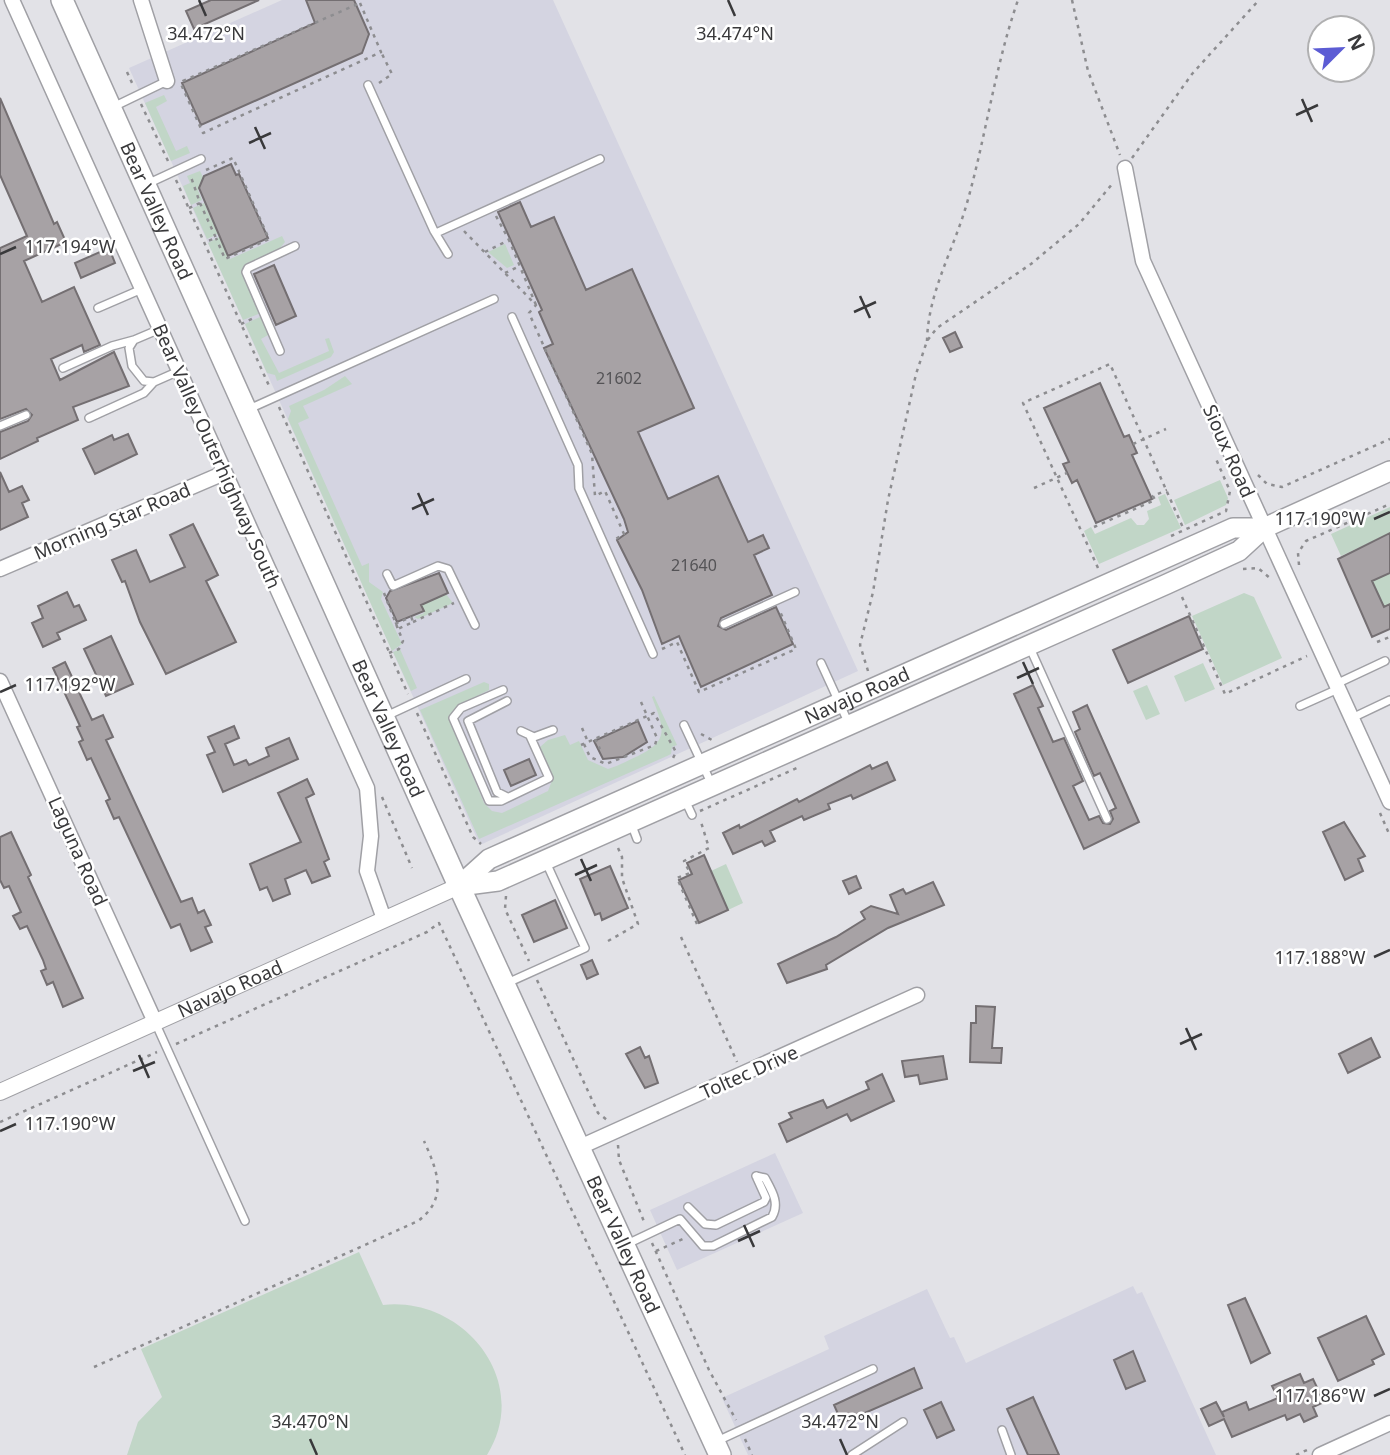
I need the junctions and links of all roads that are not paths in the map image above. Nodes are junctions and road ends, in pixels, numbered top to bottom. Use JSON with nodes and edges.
{"nodes":[{"id":1,"x":12,"y":0,"type":"edge"},
{"id":2,"x":62,"y":0,"type":"edge"},
{"id":3,"x":141,"y":0,"type":"edge"},
{"id":4,"x":167,"y":81,"type":"joint"},
{"id":5,"x":368,"y":85,"type":"dead end"},
{"id":6,"x":110,"y":108,"type":"junction"},
{"id":7,"x":201,"y":159,"type":"dead end"},
{"id":8,"x":600,"y":159,"type":"dead end"},
{"id":9,"x":1125,"y":168,"type":"road end"},
{"id":10,"x":145,"y":185,"type":"junction"},
{"id":11,"x":436,"y":233,"type":"junction"},
{"id":12,"x":295,"y":246,"type":"dead end"},
{"id":13,"x":448,"y":254,"type":"dead end"},
{"id":14,"x":142,"y":289,"type":"junction"},
{"id":15,"x":494,"y":299,"type":"dead end"},
{"id":16,"x":98,"y":308,"type":"dead end"},
{"id":17,"x":512,"y":317,"type":"dead end"},
{"id":18,"x":160,"y":329,"type":"junction"},
{"id":19,"x":134,"y":340,"type":"junction"},
{"id":20,"x":280,"y":351,"type":"dead end"},
{"id":21,"x":63,"y":368,"type":"dead end"},
{"id":22,"x":178,"y":371,"type":"junction"},
{"id":23,"x":154,"y":382,"type":"junction"},
{"id":24,"x":246,"y":411,"type":"junction"},
{"id":25,"x":26,"y":415,"type":"dead end"},
{"id":26,"x":89,"y":418,"type":"dead end"},
{"id":27,"x":0,"y":426,"type":"edge"},
{"id":28,"x":1390,"y":471,"type":"edge"},
{"id":29,"x":224,"y":473,"type":"junction"},
{"id":30,"x":1264,"y":528,"type":"junction"},
{"id":31,"x":0,"y":569,"type":"edge"},
{"id":32,"x":387,"y":574,"type":"dead end"},
{"id":33,"x":794,"y":592,"type":"dead end"},
{"id":34,"x":724,"y":624,"type":"dead end"},
{"id":35,"x":475,"y":625,"type":"dead end"},
{"id":36,"x":1029,"y":646,"type":"junction"},
{"id":37,"x":653,"y":654,"type":"dead end"},
{"id":38,"x":1385,"y":662,"type":"dead end"},
{"id":39,"x":821,"y":663,"type":"dead end"},
{"id":40,"x":466,"y":679,"type":"dead end"},
{"id":41,"x":0,"y":681,"type":"edge"},
{"id":42,"x":1337,"y":687,"type":"junction"},
{"id":43,"x":503,"y":690,"type":"dead end"},
{"id":44,"x":836,"y":695,"type":"junction"},
{"id":45,"x":1390,"y":700,"type":"edge"},
{"id":46,"x":507,"y":701,"type":"dead end"},
{"id":47,"x":1300,"y":706,"type":"dead end"},
{"id":48,"x":383,"y":717,"type":"junction"},
{"id":49,"x":1351,"y":718,"type":"junction"},
{"id":50,"x":684,"y":725,"type":"dead end"},
{"id":51,"x":849,"y":725,"type":"junction"},
{"id":52,"x":553,"y":730,"type":"dead end"},
{"id":53,"x":521,"y":731,"type":"dead end"},
{"id":54,"x":530,"y":736,"type":"junction"},
{"id":55,"x":699,"y":756,"type":"junction"},
{"id":56,"x":712,"y":785,"type":"junction"},
{"id":57,"x":507,"y":797,"type":"junction"},
{"id":58,"x":1384,"y":807,"type":"edge"},
{"id":59,"x":1107,"y":819,"type":"dead end"},
{"id":60,"x":545,"y":860,"type":"junction"},
{"id":61,"x":459,"y":886,"type":"junction"},
{"id":62,"x":384,"y":919,"type":"junction"},
{"id":63,"x":505,"y":984,"type":"junction"},
{"id":64,"x":917,"y":995,"type":"dead end"},
{"id":65,"x":155,"y":1022,"type":"junction"},
{"id":66,"x":0,"y":1093,"type":"edge"},
{"id":67,"x":580,"y":1147,"type":"junction"},
{"id":68,"x":688,"y":1207,"type":"dead end"},
{"id":69,"x":245,"y":1221,"type":"dead end"},
{"id":70,"x":624,"y":1245,"type":"junction"},
{"id":71,"x":873,"y":1369,"type":"dead end"},
{"id":72,"x":903,"y":1422,"type":"dead end"},
{"id":73,"x":1390,"y":1423,"type":"edge"},
{"id":74,"x":1002,"y":1430,"type":"dead end"},
{"id":75,"x":717,"y":1449,"type":"edge"},
{"id":76,"x":852,"y":1455,"type":"edge"},
{"id":77,"x":1010,"y":1455,"type":"edge"},
{"id":78,"x":1320,"y":1455,"type":"edge"}],
"edges":[{"from":1,"to":14,"type":"street","name":"Bear Valley Outerhighway South"},
{"from":2,"to":6,"type":"main road","name":"Bear Valley Road"},
{"from":3,"to":4,"type":"street"},
{"from":4,"to":6,"type":"lane"},
{"from":5,"to":11,"type":"lane"},
{"from":6,"to":10,"type":"main road","name":"Bear Valley Road"},
{"from":7,"to":10,"type":"lane"},
{"from":8,"to":11,"type":"lane"},
{"from":9,"to":30,"type":"street","name":"Sioux Road"},
{"from":10,"to":24,"type":"main road","name":"Bear Valley Road"},
{"from":11,"to":13,"type":"lane"},
{"from":12,"to":20,"type":"lane"},
{"from":14,"to":16,"type":"lane"},
{"from":14,"to":18,"type":"street","name":"Bear Valley Outerhighway South"},
{"from":15,"to":24,"type":"lane"},
{"from":17,"to":37,"type":"lane"},
{"from":18,"to":19,"type":"lane"},
{"from":18,"to":22,"type":"street","name":"Bear Valley Outerhighway South"},
{"from":19,"to":21,"type":"lane"},
{"from":19,"to":23,"type":"lane"},
{"from":22,"to":23,"type":"lane"},
{"from":22,"to":29,"type":"street","name":"Bear Valley Outerhighway South"},
{"from":23,"to":26,"type":"lane"},
{"from":24,"to":48,"type":"main road","name":"Bear Valley Road"},
{"from":25,"to":27,"type":"lane"},
{"from":28,"to":30,"type":"main road","name":"Navajo Road"},
{"from":29,"to":31,"type":"street","name":"Morning Star Road"},
{"from":29,"to":62,"type":"street","name":"Bear Valley Outerhighway South"},
{"from":30,"to":36,"type":"main road","name":"Navajo Road"},
{"from":30,"to":42,"type":"street","name":"Sioux Road"},
{"from":30,"to":44,"type":"main road","name":"Navajo Road"},
{"from":32,"to":35,"type":"lane"},
{"from":33,"to":34,"type":"lane"},
{"from":36,"to":51,"type":"main road","name":"Navajo Road"},
{"from":36,"to":59,"type":"lane"},
{"from":38,"to":42,"type":"lane"},
{"from":39,"to":44,"type":"lane"},
{"from":40,"to":48,"type":"lane"},
{"from":41,"to":65,"type":"street","name":"Laguna Road"},
{"from":42,"to":47,"type":"lane"},
{"from":42,"to":49,"type":"street","name":"Sioux Road"},
{"from":43,"to":57,"type":"lane"},
{"from":44,"to":51,"type":"lane"},
{"from":44,"to":55,"type":"main road","name":"Navajo Road"},
{"from":45,"to":49,"type":"lane"},
{"from":46,"to":57,"type":"lane"},
{"from":48,"to":61,"type":"main road","name":"Bear Valley Road"},
{"from":49,"to":58,"type":"street","name":"Sioux Road"},
{"from":50,"to":55,"type":"lane"},
{"from":51,"to":56,"type":"main road","name":"Navajo Road"},
{"from":52,"to":54,"type":"lane"},
{"from":53,"to":54,"type":"lane"},
{"from":54,"to":57,"type":"lane"},
{"from":55,"to":56,"type":"lane"},
{"from":55,"to":61,"type":"main road","name":"Navajo Road"},
{"from":56,"to":60,"type":"main road","name":"Navajo Road"},
{"from":60,"to":61,"type":"main road","name":"Navajo Road"},
{"from":60,"to":63,"type":"lane"},
{"from":61,"to":62,"type":"street","name":"Navajo Road"},
{"from":61,"to":63,"type":"main road","name":"Bear Valley Road"},
{"from":62,"to":65,"type":"street","name":"Navajo Road"},
{"from":63,"to":67,"type":"main road","name":"Bear Valley Road"},
{"from":64,"to":67,"type":"street","name":"Toltec Drive"},
{"from":65,"to":66,"type":"street","name":"Navajo Road"},
{"from":65,"to":69,"type":"lane"},
{"from":67,"to":70,"type":"main road","name":"Bear Valley Road"},
{"from":68,"to":70,"type":"lane"},
{"from":70,"to":75,"type":"main road","name":"Bear Valley Road"},
{"from":71,"to":75,"type":"lane"},
{"from":72,"to":76,"type":"lane"},
{"from":73,"to":78,"type":"street"},
{"from":74,"to":77,"type":"lane"}]}
